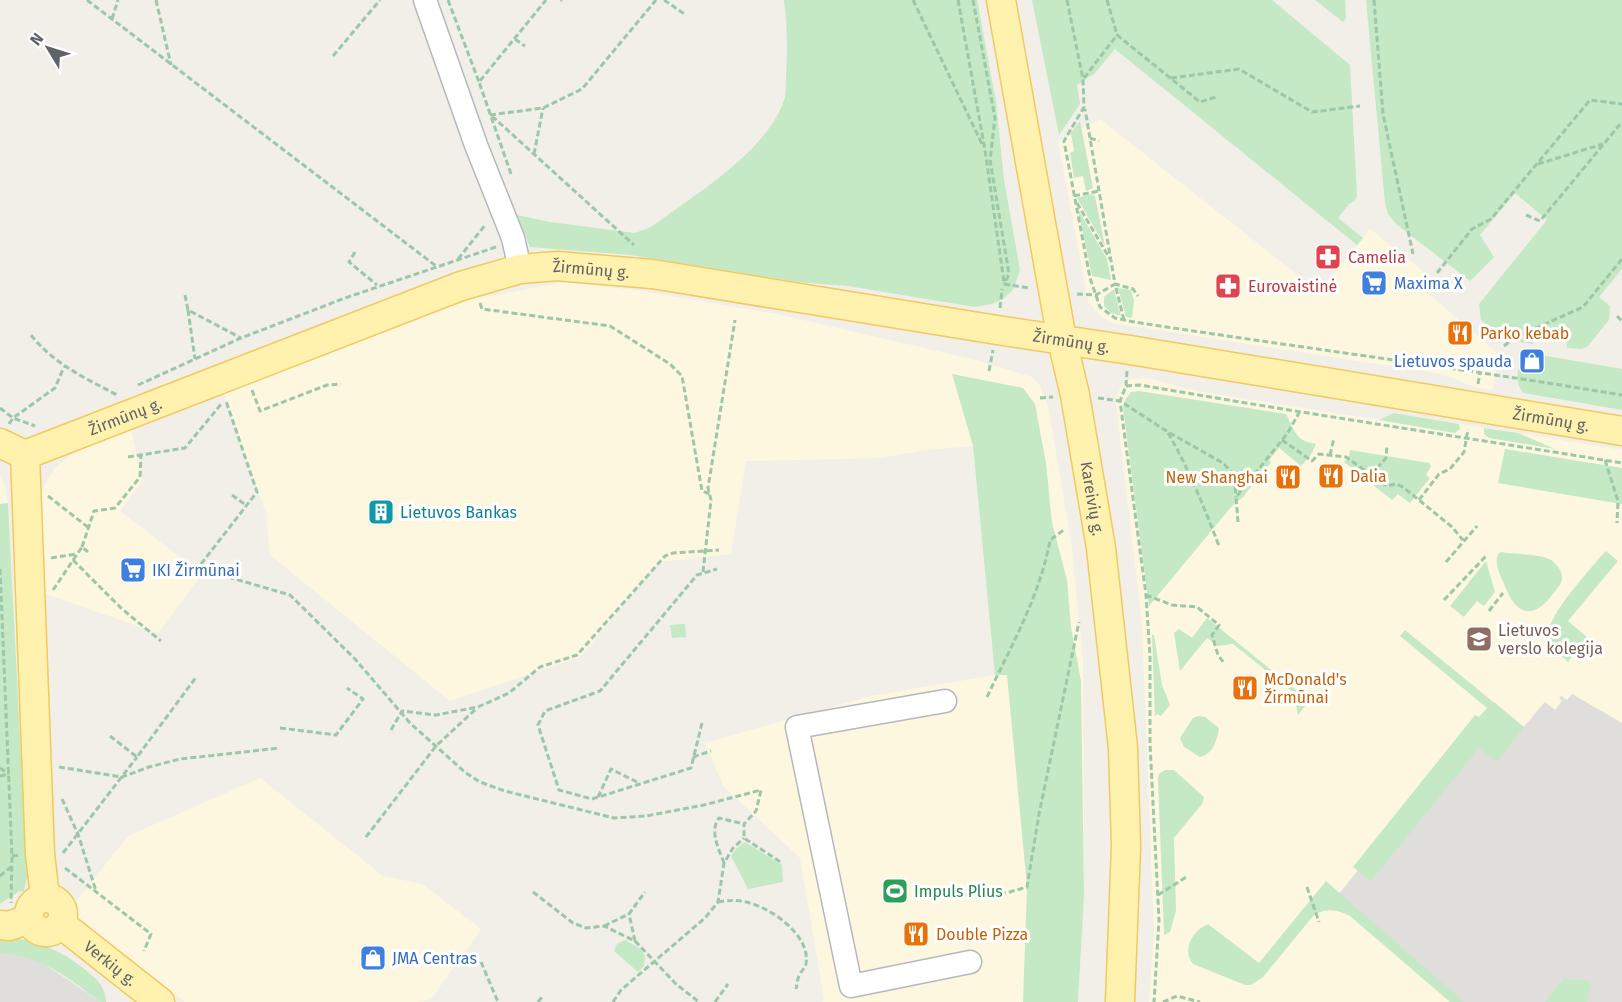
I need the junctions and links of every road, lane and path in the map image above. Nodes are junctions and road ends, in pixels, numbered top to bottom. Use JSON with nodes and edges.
{"nodes":[{"id":1,"x":87,"y":0,"type":"edge"},
{"id":2,"x":118,"y":0,"type":"edge"},
{"id":3,"x":156,"y":0,"type":"edge"},
{"id":4,"x":380,"y":0,"type":"edge"},
{"id":5,"x":425,"y":0,"type":"edge"},
{"id":6,"x":546,"y":0,"type":"edge"},
{"id":7,"x":656,"y":0,"type":"edge"},
{"id":8,"x":664,"y":0,"type":"edge"},
{"id":9,"x":913,"y":0,"type":"edge"},
{"id":10,"x":958,"y":0,"type":"edge"},
{"id":11,"x":973,"y":0,"type":"edge"},
{"id":12,"x":1001,"y":0,"type":"edge"},
{"id":13,"x":1067,"y":0,"type":"edge"},
{"id":14,"x":1107,"y":0,"type":"edge"},
{"id":15,"x":1374,"y":0,"type":"edge"},
{"id":16,"x":686,"y":15,"type":"dead end"},
{"id":17,"x":112,"y":19,"type":"junction"},
{"id":18,"x":1117,"y":35,"type":"junction"},
{"id":19,"x":514,"y":39,"type":"junction"},
{"id":20,"x":525,"y":46,"type":"dead end"},
{"id":21,"x":333,"y":56,"type":"dead end"},
{"id":22,"x":171,"y":65,"type":"junction"},
{"id":23,"x":1171,"y":78,"type":"junction"},
{"id":24,"x":1083,"y":79,"type":"junction"},
{"id":25,"x":1216,"y":97,"type":"dead end"},
{"id":26,"x":1622,"y":104,"type":"edge"},
{"id":27,"x":1360,"y":106,"type":"dead end"},
{"id":28,"x":1084,"y":107,"type":"junction"},
{"id":29,"x":543,"y":108,"type":"junction"},
{"id":30,"x":490,"y":115,"type":"junction"},
{"id":31,"x":1622,"y":122,"type":"edge"},
{"id":32,"x":1090,"y":138,"type":"junction"},
{"id":33,"x":1099,"y":141,"type":"dead end"},
{"id":34,"x":1604,"y":144,"type":"junction"},
{"id":35,"x":985,"y":150,"type":"junction"},
{"id":36,"x":534,"y":154,"type":"junction"},
{"id":37,"x":990,"y":160,"type":"junction"},
{"id":38,"x":1536,"y":165,"type":"junction"},
{"id":39,"x":1099,"y":191,"type":"junction"},
{"id":40,"x":1075,"y":198,"type":"junction"},
{"id":41,"x":501,"y":207,"type":"junction"},
{"id":42,"x":1526,"y":215,"type":"dead end"},
{"id":43,"x":500,"y":242,"type":"dead end"},
{"id":44,"x":634,"y":245,"type":"dead end"},
{"id":45,"x":355,"y":252,"type":"dead end"},
{"id":46,"x":1413,"y":254,"type":"dead end"},
{"id":47,"x":458,"y":259,"type":"junction"},
{"id":48,"x":1622,"y":259,"type":"edge"},
{"id":49,"x":1111,"y":261,"type":"junction"},
{"id":50,"x":436,"y":266,"type":"junction"},
{"id":51,"x":520,"y":270,"type":"junction"},
{"id":52,"x":1437,"y":273,"type":"dead end"},
{"id":53,"x":1115,"y":284,"type":"junction"},
{"id":54,"x":377,"y":285,"type":"junction"},
{"id":55,"x":184,"y":295,"type":"dead end"},
{"id":56,"x":1096,"y":295,"type":"junction"},
{"id":57,"x":1138,"y":296,"type":"dead end"},
{"id":58,"x":480,"y":302,"type":"dead end"},
{"id":59,"x":188,"y":310,"type":"junction"},
{"id":60,"x":1617,"y":316,"type":"dead end"},
{"id":61,"x":735,"y":320,"type":"dead end"},
{"id":62,"x":1124,"y":320,"type":"junction"},
{"id":63,"x":1622,"y":321,"type":"edge"},
{"id":64,"x":31,"y":335,"type":"dead end"},
{"id":65,"x":241,"y":338,"type":"junction"},
{"id":66,"x":1062,"y":340,"type":"junction"},
{"id":67,"x":1504,"y":346,"type":"dead end"},
{"id":68,"x":195,"y":359,"type":"junction"},
{"id":69,"x":64,"y":367,"type":"junction"},
{"id":70,"x":342,"y":384,"type":"dead end"},
{"id":71,"x":136,"y":386,"type":"dead end"},
{"id":72,"x":251,"y":388,"type":"dead end"},
{"id":73,"x":1622,"y":394,"type":"edge"},
{"id":74,"x":109,"y":397,"type":"dead end"},
{"id":75,"x":1120,"y":401,"type":"junction"},
{"id":76,"x":0,"y":408,"type":"edge"},
{"id":77,"x":1299,"y":413,"type":"junction"},
{"id":78,"x":41,"y":424,"type":"dead end"},
{"id":79,"x":1622,"y":431,"type":"edge"},
{"id":80,"x":1168,"y":432,"type":"junction"},
{"id":81,"x":11,"y":436,"type":"edge"},
{"id":82,"x":1467,"y":437,"type":"junction"},
{"id":83,"x":1334,"y":438,"type":"dead end"},
{"id":84,"x":1282,"y":440,"type":"junction"},
{"id":85,"x":1387,"y":445,"type":"dead end"},
{"id":86,"x":141,"y":455,"type":"junction"},
{"id":87,"x":1330,"y":455,"type":"junction"},
{"id":88,"x":128,"y":457,"type":"dead end"},
{"id":89,"x":1605,"y":460,"type":"junction"},
{"id":90,"x":1622,"y":463,"type":"edge"},
{"id":91,"x":1371,"y":475,"type":"junction"},
{"id":92,"x":710,"y":494,"type":"junction"},
{"id":93,"x":232,"y":495,"type":"dead end"},
{"id":94,"x":1236,"y":497,"type":"junction"},
{"id":95,"x":1419,"y":500,"type":"junction"},
{"id":96,"x":247,"y":506,"type":"junction"},
{"id":97,"x":1238,"y":522,"type":"dead end"},
{"id":98,"x":1617,"y":523,"type":"dead end"},
{"id":99,"x":1477,"y":526,"type":"dead end"},
{"id":100,"x":1065,"y":529,"type":"dead end"},
{"id":101,"x":1463,"y":540,"type":"junction"},
{"id":102,"x":1219,"y":546,"type":"dead end"},
{"id":103,"x":82,"y":547,"type":"junction"},
{"id":104,"x":706,"y":550,"type":"junction"},
{"id":105,"x":719,"y":550,"type":"dead end"},
{"id":106,"x":88,"y":552,"type":"dead end"},
{"id":107,"x":77,"y":554,"type":"junction"},
{"id":108,"x":1487,"y":555,"type":"dead end"},
{"id":109,"x":51,"y":558,"type":"dead end"},
{"id":110,"x":73,"y":560,"type":"junction"},
{"id":111,"x":1446,"y":562,"type":"dead end"},
{"id":112,"x":201,"y":564,"type":"dead end"},
{"id":113,"x":0,"y":569,"type":"edge"},
{"id":114,"x":717,"y":569,"type":"dead end"},
{"id":115,"x":211,"y":572,"type":"dead end"},
{"id":116,"x":703,"y":573,"type":"junction"},
{"id":117,"x":52,"y":591,"type":"dead end"},
{"id":118,"x":1503,"y":592,"type":"dead end"},
{"id":119,"x":1,"y":593,"type":"edge"},
{"id":120,"x":1146,"y":595,"type":"junction"},
{"id":121,"x":1444,"y":600,"type":"dead end"},
{"id":122,"x":1489,"y":611,"type":"dead end"},
{"id":123,"x":1078,"y":622,"type":"dead end"},
{"id":124,"x":161,"y":641,"type":"dead end"},
{"id":125,"x":1224,"y":663,"type":"dead end"},
{"id":126,"x":197,"y":676,"type":"dead end"},
{"id":127,"x":5,"y":686,"type":"junction"},
{"id":128,"x":347,"y":688,"type":"dead end"},
{"id":129,"x":0,"y":693,"type":"edge"},
{"id":130,"x":987,"y":697,"type":"dead end"},
{"id":131,"x":945,"y":701,"type":"dead end"},
{"id":132,"x":478,"y":707,"type":"junction"},
{"id":133,"x":402,"y":711,"type":"junction"},
{"id":134,"x":702,"y":723,"type":"dead end"},
{"id":135,"x":280,"y":728,"type":"dead end"},
{"id":136,"x":391,"y":730,"type":"dead end"},
{"id":137,"x":110,"y":736,"type":"dead end"},
{"id":138,"x":436,"y":747,"type":"junction"},
{"id":139,"x":280,"y":748,"type":"dead end"},
{"id":140,"x":711,"y":752,"type":"dead end"},
{"id":141,"x":137,"y":757,"type":"junction"},
{"id":142,"x":693,"y":757,"type":"junction"},
{"id":143,"x":59,"y":767,"type":"dead end"},
{"id":144,"x":0,"y":768,"type":"edge"},
{"id":145,"x":9,"y":774,"type":"junction"},
{"id":146,"x":0,"y":776,"type":"edge"},
{"id":147,"x":122,"y":777,"type":"junction"},
{"id":148,"x":641,"y":783,"type":"junction"},
{"id":149,"x":58,"y":792,"type":"dead end"},
{"id":150,"x":598,"y":797,"type":"junction"},
{"id":151,"x":744,"y":824,"type":"junction"},
{"id":152,"x":78,"y":834,"type":"junction"},
{"id":153,"x":366,"y":837,"type":"dead end"},
{"id":154,"x":744,"y":838,"type":"junction"},
{"id":155,"x":59,"y":859,"type":"dead end"},
{"id":156,"x":724,"y":863,"type":"junction"},
{"id":157,"x":782,"y":863,"type":"dead end"},
{"id":158,"x":63,"y":866,"type":"dead end"},
{"id":159,"x":11,"y":867,"type":"junction"},
{"id":160,"x":0,"y":876,"type":"edge"},
{"id":161,"x":1188,"y":876,"type":"dead end"},
{"id":162,"x":1307,"y":887,"type":"dead end"},
{"id":163,"x":96,"y":891,"type":"junction"},
{"id":164,"x":532,"y":892,"type":"dead end"},
{"id":165,"x":645,"y":892,"type":"dead end"},
{"id":166,"x":963,"y":895,"type":"dead end"},
{"id":167,"x":1158,"y":895,"type":"junction"},
{"id":168,"x":718,"y":902,"type":"junction"},
{"id":169,"x":21,"y":912,"type":"edge"},
{"id":170,"x":628,"y":914,"type":"junction"},
{"id":171,"x":1319,"y":922,"type":"dead end"},
{"id":172,"x":604,"y":926,"type":"junction"},
{"id":173,"x":635,"y":941,"type":"junction"},
{"id":174,"x":144,"y":951,"type":"dead end"},
{"id":175,"x":481,"y":962,"type":"dead end"},
{"id":176,"x":655,"y":962,"type":"junction"},
{"id":177,"x":970,"y":962,"type":"dead end"},
{"id":178,"x":728,"y":984,"type":"dead end"},
{"id":179,"x":796,"y":989,"type":"dead end"},
{"id":180,"x":542,"y":997,"type":"dead end"},
{"id":181,"x":160,"y":1002,"type":"edge"},
{"id":182,"x":498,"y":1002,"type":"edge"},
{"id":183,"x":538,"y":1002,"type":"edge"},
{"id":184,"x":613,"y":1002,"type":"edge"},
{"id":185,"x":699,"y":1002,"type":"edge"},
{"id":186,"x":715,"y":1002,"type":"edge"},
{"id":187,"x":1120,"y":1002,"type":"edge"},
{"id":188,"x":1154,"y":1002,"type":"edge"},
{"id":189,"x":1163,"y":1002,"type":"edge"},
{"id":190,"x":1200,"y":1002,"type":"edge"}],
"edges":[{"from":1,"to":17,"type":"path"},
{"from":2,"to":17,"type":"path"},
{"from":3,"to":22,"type":"path"},
{"from":4,"to":21,"type":"path"},
{"from":5,"to":41,"type":"street"},
{"from":6,"to":19,"type":"path"},
{"from":7,"to":29,"type":"path"},
{"from":8,"to":16,"type":"path"},
{"from":9,"to":35,"type":"path"},
{"from":10,"to":35,"type":"path"},
{"from":11,"to":37,"type":"path"},
{"from":12,"to":66,"type":"main road","name":"Kareivių g."},
{"from":13,"to":24,"type":"path"},
{"from":14,"to":18,"type":"path"},
{"from":15,"to":46,"type":"path"},
{"from":17,"to":22,"type":"path"},
{"from":18,"to":23,"type":"path"},
{"from":18,"to":24,"type":"path"},
{"from":19,"to":20,"type":"path"},
{"from":19,"to":30,"type":"path"},
{"from":22,"to":50,"type":"path"},
{"from":23,"to":25,"type":"path"},
{"from":23,"to":27,"type":"path"},
{"from":24,"to":28,"type":"path"},
{"from":26,"to":38,"type":"path"},
{"from":28,"to":32,"type":"path"},
{"from":28,"to":40,"type":"path"},
{"from":29,"to":30,"type":"path"},
{"from":29,"to":36,"type":"path"},
{"from":30,"to":36,"type":"path"},
{"from":31,"to":34,"type":"path"},
{"from":32,"to":33,"type":"path"},
{"from":32,"to":39,"type":"path"},
{"from":34,"to":38,"type":"path"},
{"from":34,"to":42,"type":"path"},
{"from":35,"to":37,"type":"path"},
{"from":35,"to":37,"type":"path"},
{"from":36,"to":44,"type":"path"},
{"from":38,"to":52,"type":"path"},
{"from":39,"to":40,"type":"path"},
{"from":39,"to":49,"type":"path"},
{"from":40,"to":49,"type":"path"},
{"from":40,"to":56,"type":"path"},
{"from":41,"to":47,"type":"path"},
{"from":41,"to":51,"type":"street"},
{"from":43,"to":47,"type":"path"},
{"from":45,"to":54,"type":"path"},
{"from":47,"to":50,"type":"path"},
{"from":48,"to":67,"type":"path"},
{"from":49,"to":53,"type":"path"},
{"from":50,"to":54,"type":"path"},
{"from":51,"to":66,"type":"main road","name":"Žirmūnų g."},
{"from":51,"to":81,"type":"main road","name":"Žirmūnų g."},
{"from":53,"to":56,"type":"path"},
{"from":53,"to":57,"type":"path"},
{"from":53,"to":62,"type":"path"},
{"from":54,"to":65,"type":"path"},
{"from":55,"to":59,"type":"path"},
{"from":56,"to":62,"type":"path"},
{"from":58,"to":92,"type":"path"},
{"from":59,"to":65,"type":"path"},
{"from":59,"to":68,"type":"path"},
{"from":60,"to":63,"type":"path"},
{"from":61,"to":92,"type":"path"},
{"from":62,"to":73,"type":"path"},
{"from":64,"to":69,"type":"path"},
{"from":65,"to":68,"type":"path"},
{"from":66,"to":79,"type":"main road","name":"Žirmūnų g."},
{"from":66,"to":187,"type":"main road","name":"Kareivių g."},
{"from":68,"to":71,"type":"path"},
{"from":69,"to":74,"type":"path"},
{"from":69,"to":81,"type":"path"},
{"from":70,"to":72,"type":"path"},
{"from":75,"to":77,"type":"path"},
{"from":75,"to":80,"type":"path"},
{"from":75,"to":120,"type":"path"},
{"from":76,"to":81,"type":"path"},
{"from":77,"to":82,"type":"path"},
{"from":77,"to":84,"type":"path"},
{"from":78,"to":81,"type":"path"},
{"from":80,"to":94,"type":"path"},
{"from":80,"to":102,"type":"path"},
{"from":81,"to":169,"type":"main road"},
{"from":82,"to":89,"type":"path"},
{"from":82,"to":95,"type":"path"},
{"from":83,"to":87,"type":"path"},
{"from":84,"to":87,"type":"path"},
{"from":84,"to":94,"type":"path"},
{"from":85,"to":91,"type":"path"},
{"from":86,"to":88,"type":"path"},
{"from":86,"to":96,"type":"path"},
{"from":86,"to":103,"type":"path"},
{"from":87,"to":91,"type":"path"},
{"from":89,"to":90,"type":"path"},
{"from":89,"to":98,"type":"path"},
{"from":91,"to":95,"type":"path"},
{"from":92,"to":104,"type":"path"},
{"from":93,"to":96,"type":"path"},
{"from":94,"to":97,"type":"path"},
{"from":95,"to":101,"type":"path"},
{"from":96,"to":112,"type":"path"},
{"from":99,"to":101,"type":"path"},
{"from":100,"to":130,"type":"path"},
{"from":101,"to":111,"type":"path"},
{"from":103,"to":106,"type":"path"},
{"from":103,"to":107,"type":"path"},
{"from":104,"to":105,"type":"path"},
{"from":104,"to":116,"type":"path"},
{"from":104,"to":132,"type":"path"},
{"from":107,"to":109,"type":"path"},
{"from":107,"to":110,"type":"path"},
{"from":108,"to":121,"type":"path"},
{"from":110,"to":117,"type":"path"},
{"from":110,"to":124,"type":"path"},
{"from":113,"to":119,"type":"path"},
{"from":114,"to":116,"type":"path"},
{"from":115,"to":133,"type":"path"},
{"from":116,"to":150,"type":"path"},
{"from":118,"to":122,"type":"path"},
{"from":119,"to":127,"type":"path"},
{"from":120,"to":125,"type":"path"},
{"from":120,"to":167,"type":"path"},
{"from":123,"to":166,"type":"path"},
{"from":126,"to":141,"type":"path"},
{"from":127,"to":129,"type":"path"},
{"from":127,"to":145,"type":"path"},
{"from":128,"to":135,"type":"path"},
{"from":131,"to":177,"type":"street"},
{"from":132,"to":133,"type":"path"},
{"from":132,"to":138,"type":"path"},
{"from":133,"to":136,"type":"path"},
{"from":133,"to":138,"type":"path"},
{"from":134,"to":142,"type":"path"},
{"from":137,"to":141,"type":"path"},
{"from":138,"to":151,"type":"path"},
{"from":138,"to":153,"type":"path"},
{"from":139,"to":147,"type":"path"},
{"from":140,"to":142,"type":"path"},
{"from":141,"to":147,"type":"path"},
{"from":142,"to":148,"type":"path"},
{"from":143,"to":147,"type":"path"},
{"from":144,"to":145,"type":"path"},
{"from":145,"to":146,"type":"path"},
{"from":145,"to":159,"type":"path"},
{"from":147,"to":152,"type":"path"},
{"from":148,"to":150,"type":"path"},
{"from":148,"to":150,"type":"path"},
{"from":149,"to":152,"type":"path"},
{"from":151,"to":154,"type":"path"},
{"from":151,"to":156,"type":"path"},
{"from":152,"to":155,"type":"path"},
{"from":152,"to":163,"type":"path"},
{"from":154,"to":156,"type":"path"},
{"from":154,"to":157,"type":"path"},
{"from":156,"to":168,"type":"path"},
{"from":158,"to":163,"type":"path"},
{"from":159,"to":160,"type":"path"},
{"from":159,"to":169,"type":"path"},
{"from":161,"to":167,"type":"path"},
{"from":162,"to":171,"type":"path"},
{"from":163,"to":174,"type":"path"},
{"from":164,"to":172,"type":"path"},
{"from":165,"to":170,"type":"path"},
{"from":167,"to":188,"type":"path"},
{"from":168,"to":176,"type":"path"},
{"from":168,"to":179,"type":"path"},
{"from":169,"to":181,"type":"main road","name":"Verkių g."},
{"from":170,"to":172,"type":"path"},
{"from":170,"to":173,"type":"path"},
{"from":172,"to":173,"type":"path"},
{"from":173,"to":176,"type":"path"},
{"from":175,"to":182,"type":"path"},
{"from":176,"to":184,"type":"path"},
{"from":176,"to":185,"type":"path"},
{"from":178,"to":186,"type":"path"},
{"from":180,"to":183,"type":"path"},
{"from":189,"to":190,"type":"path"}]}
